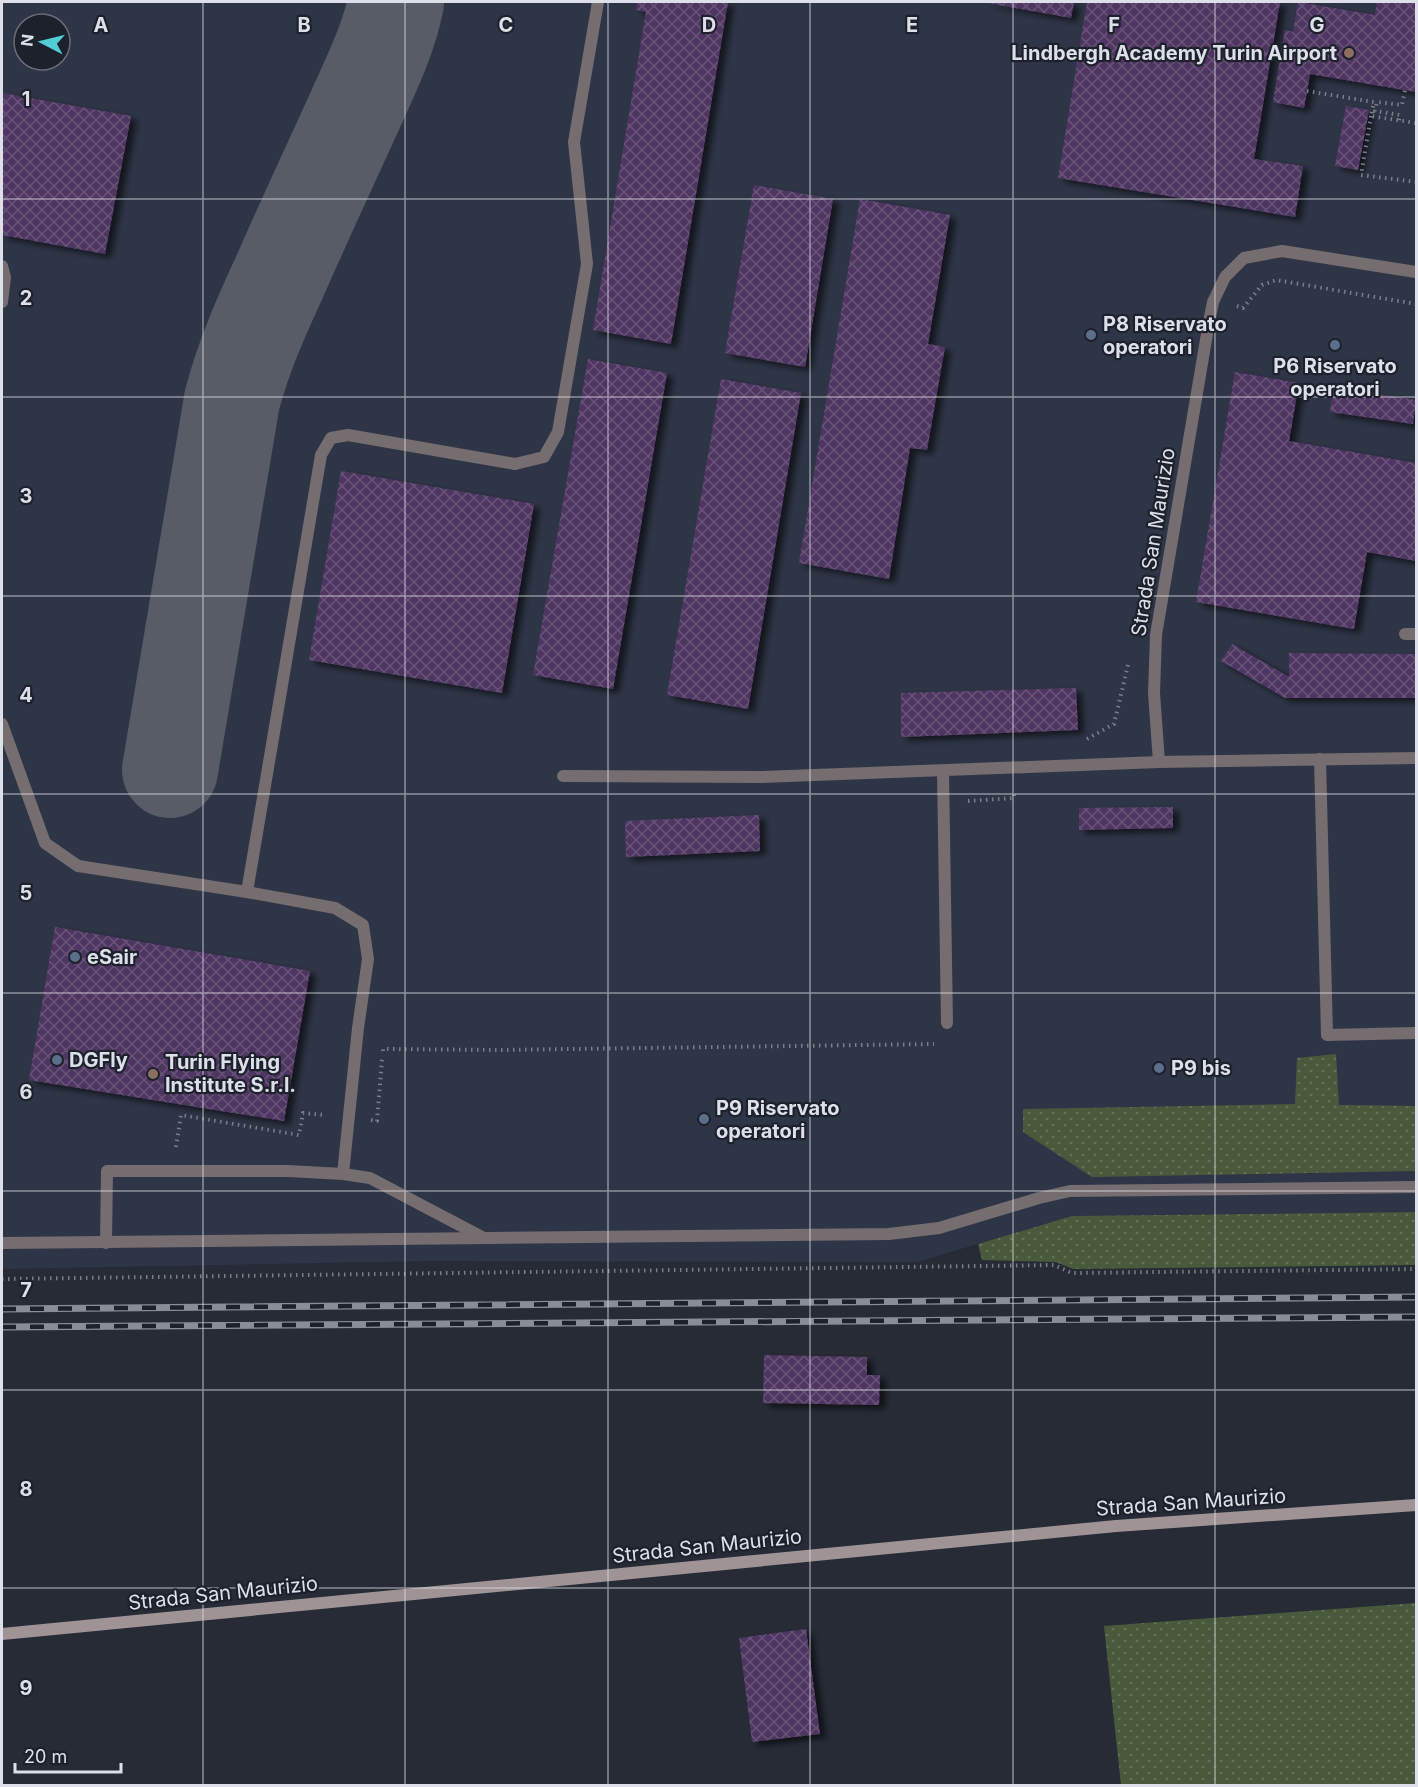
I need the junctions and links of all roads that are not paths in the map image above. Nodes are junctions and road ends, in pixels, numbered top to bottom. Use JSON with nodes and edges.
{"nodes":[{"id":1,"x":598,"y":2,"type":"edge"},
{"id":2,"x":3,"y":272,"type":"edge"},
{"id":3,"x":1416,"y":272,"type":"edge"},
{"id":4,"x":2,"y":302,"type":"edge"},
{"id":5,"x":2,"y":724,"type":"edge"},
{"id":6,"x":1416,"y":758,"type":"edge"},
{"id":7,"x":1320,"y":759,"type":"junction"},
{"id":8,"x":1159,"y":762,"type":"junction"},
{"id":9,"x":943,"y":771,"type":"junction"},
{"id":10,"x":562,"y":776,"type":"dead end"},
{"id":11,"x":247,"y":892,"type":"junction"},
{"id":12,"x":946,"y":1023,"type":"dead end"},
{"id":13,"x":1416,"y":1033,"type":"edge"},
{"id":14,"x":343,"y":1173,"type":"junction"},
{"id":15,"x":1416,"y":1186,"type":"edge"},
{"id":16,"x":485,"y":1239,"type":"junction"},
{"id":17,"x":2,"y":1243,"type":"edge"},
{"id":18,"x":106,"y":1243,"type":"junction"},
{"id":19,"x":1416,"y":1505,"type":"edge"},
{"id":20,"x":2,"y":1634,"type":"edge"}],
"edges":[{"from":1,"to":11,"type":"street"},
{"from":2,"to":4,"type":"street"},
{"from":3,"to":8,"type":"street","name":"Strada San Maurizio"},
{"from":5,"to":11,"type":"street"},
{"from":6,"to":7,"type":"street"},
{"from":7,"to":8,"type":"street"},
{"from":7,"to":13,"type":"street"},
{"from":8,"to":9,"type":"street"},
{"from":9,"to":10,"type":"street"},
{"from":9,"to":12,"type":"street"},
{"from":11,"to":14,"type":"street"},
{"from":14,"to":16,"type":"street"},
{"from":14,"to":18,"type":"street"},
{"from":15,"to":16,"type":"street"},
{"from":16,"to":18,"type":"street"},
{"from":17,"to":18,"type":"street"},
{"from":19,"to":20,"type":"main road","name":"Strada San Maurizio"}]}
